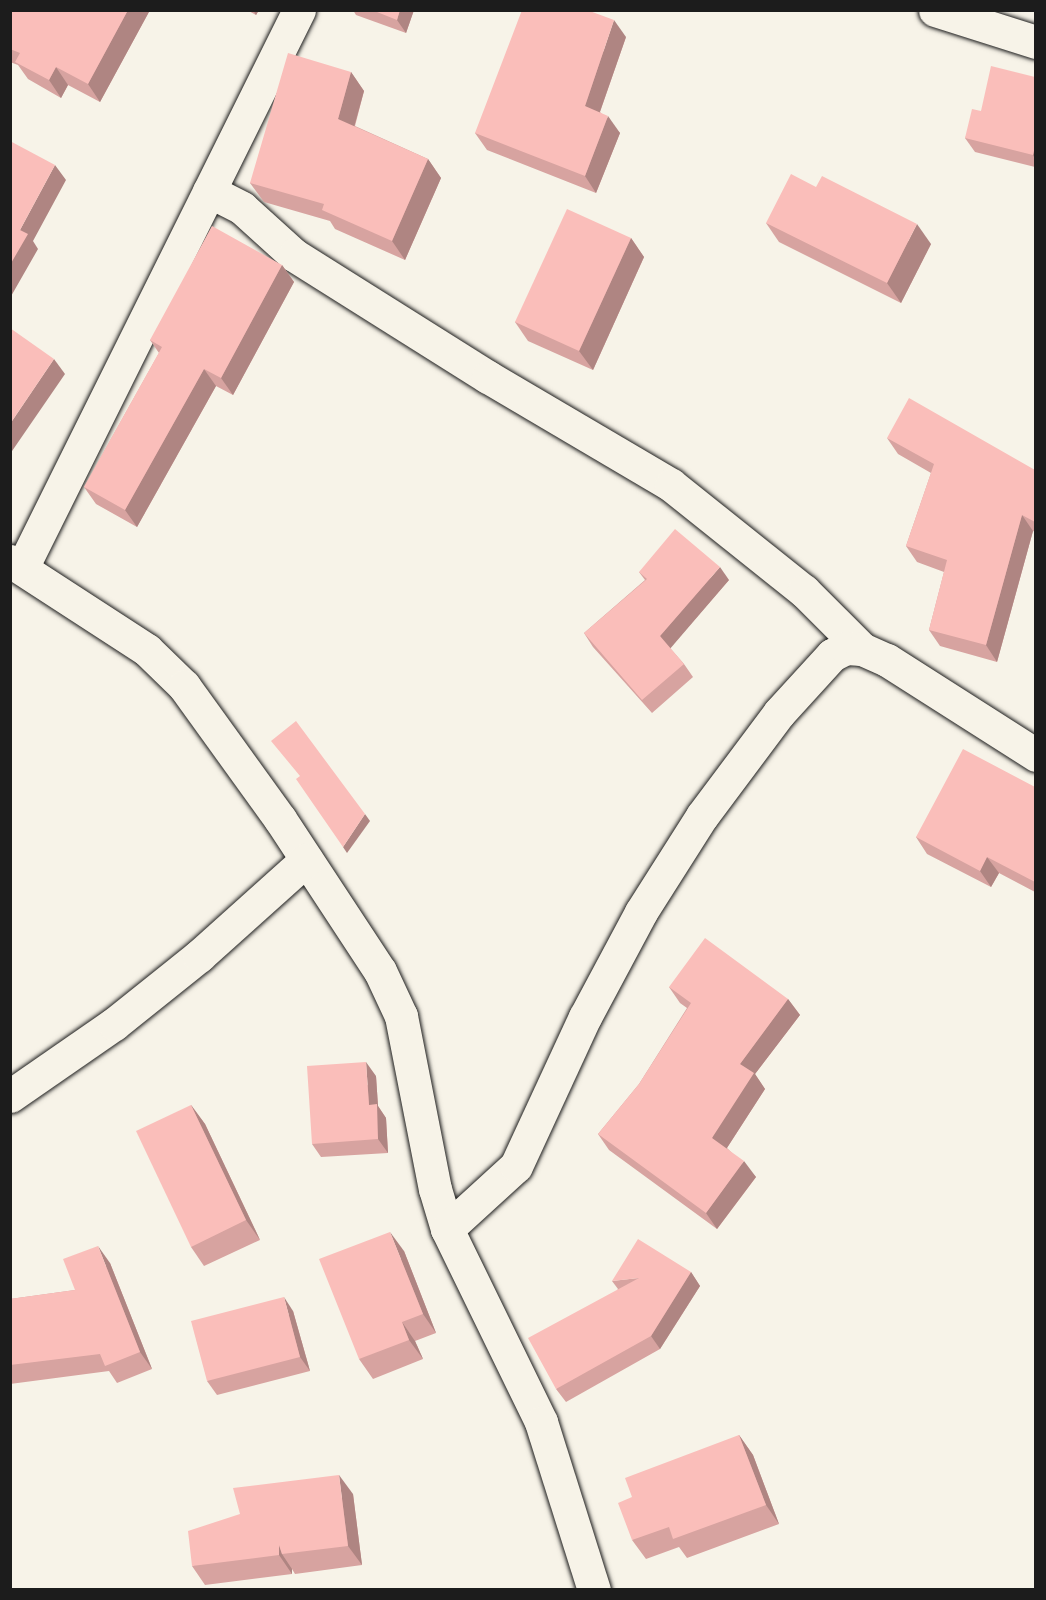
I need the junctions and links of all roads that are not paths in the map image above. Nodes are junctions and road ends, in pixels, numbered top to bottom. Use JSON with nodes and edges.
{"nodes":[{"id":1,"x":299,"y":10,"type":"edge"},
{"id":2,"x":935,"y":10,"type":"edge"},
{"id":3,"x":1035,"y":42,"type":"edge"},
{"id":4,"x":209,"y":191,"type":"junction"},
{"id":5,"x":16,"y":565,"type":"edge"},
{"id":6,"x":862,"y":650,"type":"junction"},
{"id":7,"x":1035,"y":755,"type":"edge"},
{"id":8,"x":306,"y":860,"type":"junction"},
{"id":9,"x":10,"y":1096,"type":"edge"},
{"id":10,"x":447,"y":1229,"type":"junction"},
{"id":11,"x":594,"y":1590,"type":"edge"}],
"edges":[{"from":1,"to":4,"type":"street"},
{"from":2,"to":3,"type":"street"},
{"from":4,"to":5,"type":"street"},
{"from":4,"to":6,"type":"street"},
{"from":5,"to":8,"type":"street"},
{"from":6,"to":7,"type":"street"},
{"from":6,"to":10,"type":"street"},
{"from":8,"to":9,"type":"street"},
{"from":8,"to":10,"type":"street"},
{"from":10,"to":11,"type":"street"}]}
